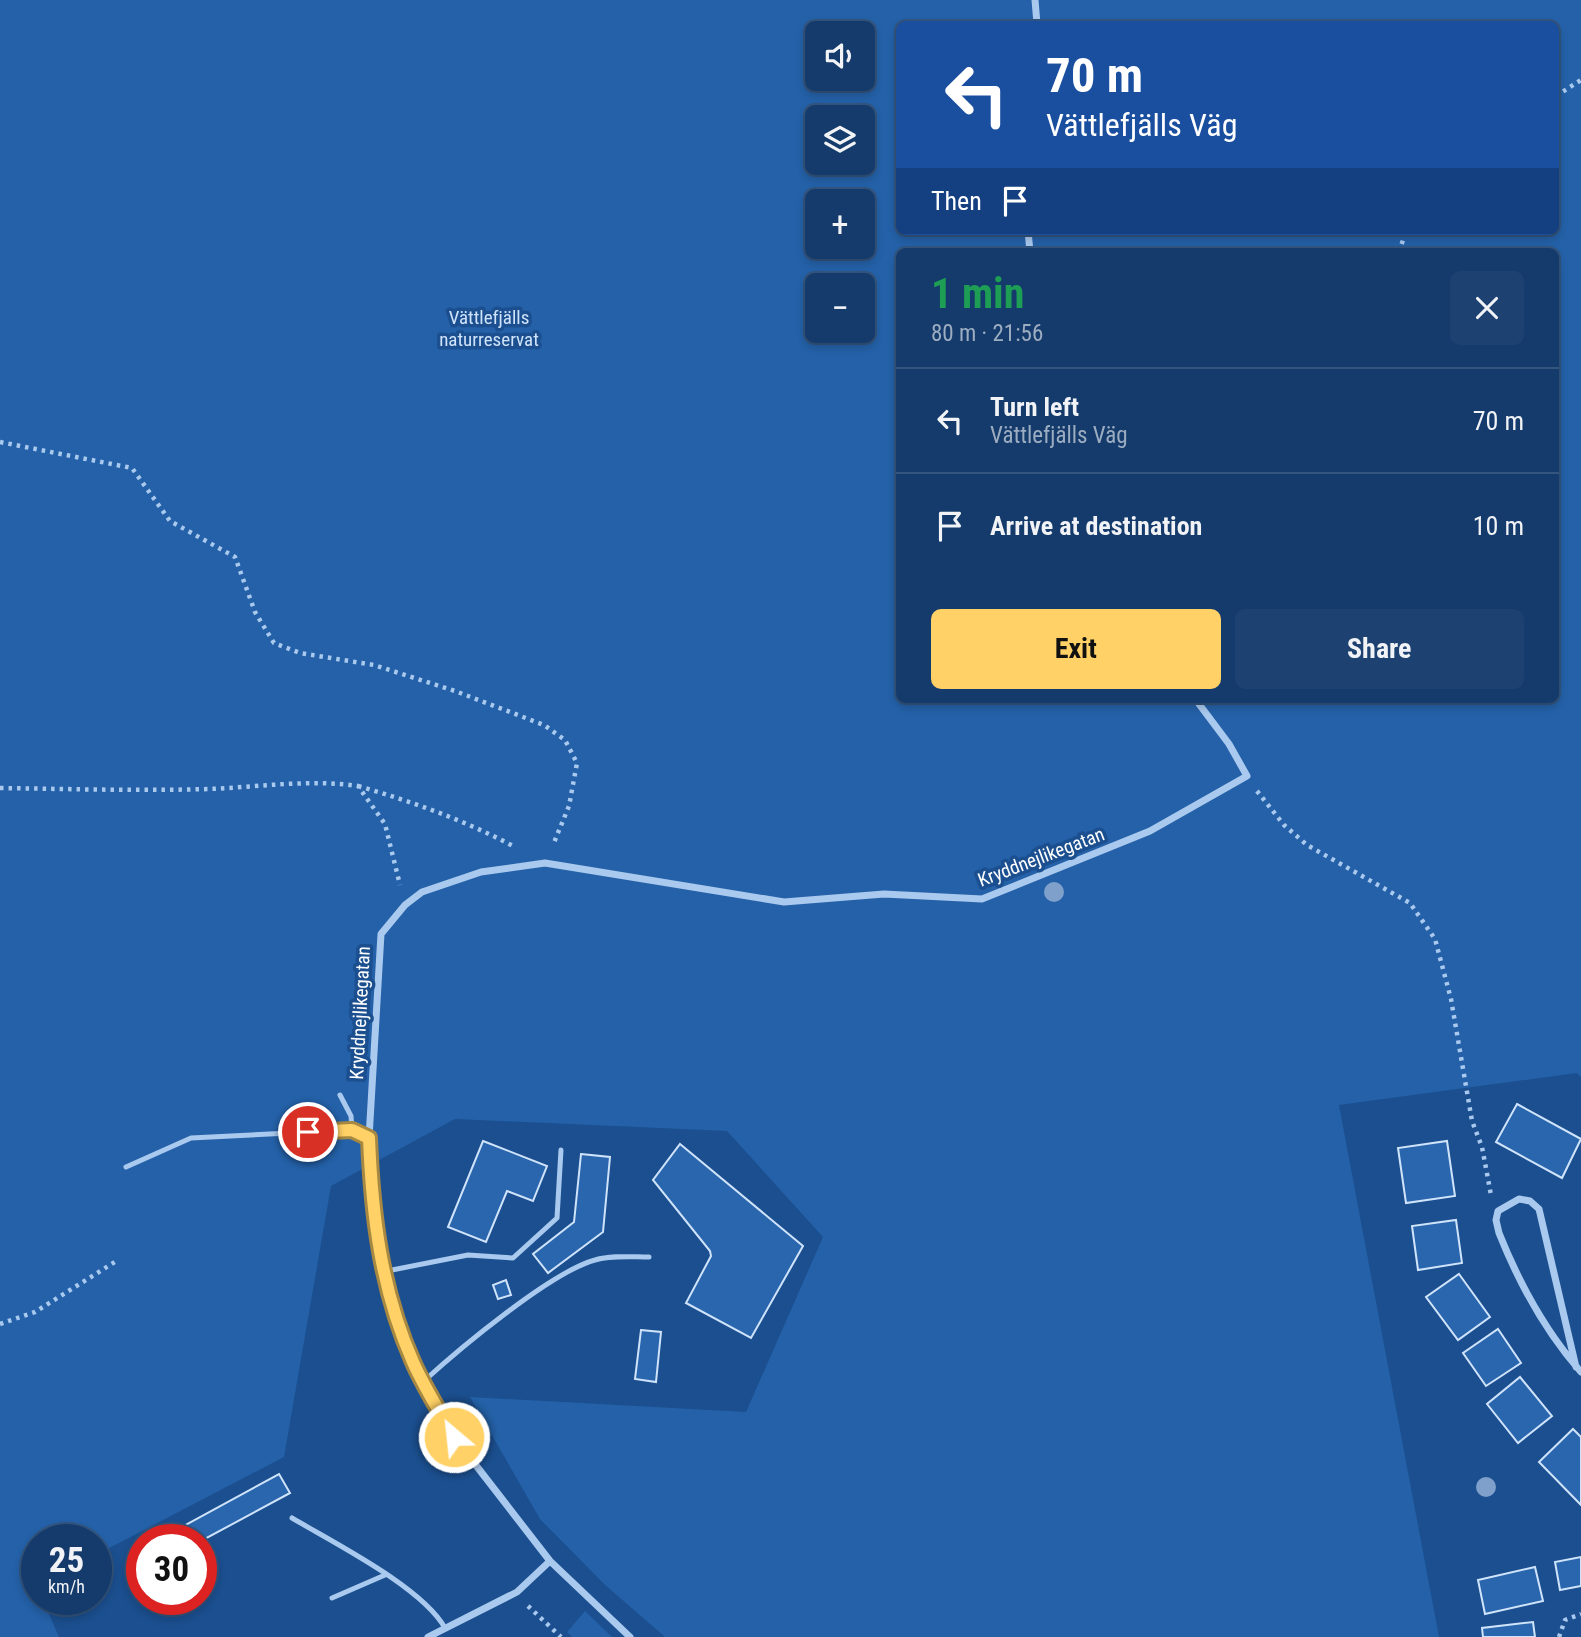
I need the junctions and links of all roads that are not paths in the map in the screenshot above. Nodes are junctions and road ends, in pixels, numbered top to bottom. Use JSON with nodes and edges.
{"nodes":[{"id":1,"x":1035,"y":0,"type":"edge"},
{"id":2,"x":1037,"y":21,"type":"edge"},
{"id":3,"x":1198,"y":703,"type":"edge"},
{"id":4,"x":340,"y":1095,"type":"dead end"},
{"id":5,"x":352,"y":1130,"type":"junction"},
{"id":6,"x":369,"y":1138,"type":"junction"},
{"id":7,"x":561,"y":1150,"type":"dead end"},
{"id":8,"x":126,"y":1167,"type":"dead end"},
{"id":9,"x":649,"y":1257,"type":"dead end"},
{"id":10,"x":382,"y":1272,"type":"junction"},
{"id":11,"x":1579,"y":1369,"type":"edge"},
{"id":12,"x":424,"y":1381,"type":"junction"},
{"id":13,"x":292,"y":1518,"type":"dead end"},
{"id":14,"x":550,"y":1561,"type":"junction"},
{"id":15,"x":385,"y":1575,"type":"junction"},
{"id":16,"x":332,"y":1598,"type":"dead end"},
{"id":17,"x":445,"y":1628,"type":"junction"},
{"id":18,"x":428,"y":1637,"type":"edge"},
{"id":19,"x":630,"y":1637,"type":"edge"}],
"edges":[{"from":1,"to":2,"type":"street"},
{"from":3,"to":6,"type":"street","name":"Kryddnejlikegatan"},
{"from":4,"to":5,"type":"lane"},
{"from":5,"to":6,"type":"lane"},
{"from":5,"to":8,"type":"lane"},
{"from":6,"to":10,"type":"street","name":"Kryddnejlikegatan"},
{"from":7,"to":10,"type":"lane"},
{"from":9,"to":12,"type":"lane"},
{"from":10,"to":12,"type":"street","name":"Kryddnejlikegatan"},
{"from":11,"to":11,"type":"street"},
{"from":12,"to":14,"type":"street","name":"Kryddnejlikegatan"},
{"from":13,"to":15,"type":"lane"},
{"from":14,"to":17,"type":"street"},
{"from":14,"to":19,"type":"street","name":"Kryddnejlikegatan"},
{"from":15,"to":16,"type":"lane"},
{"from":15,"to":17,"type":"lane"},
{"from":17,"to":18,"type":"street"}]}
